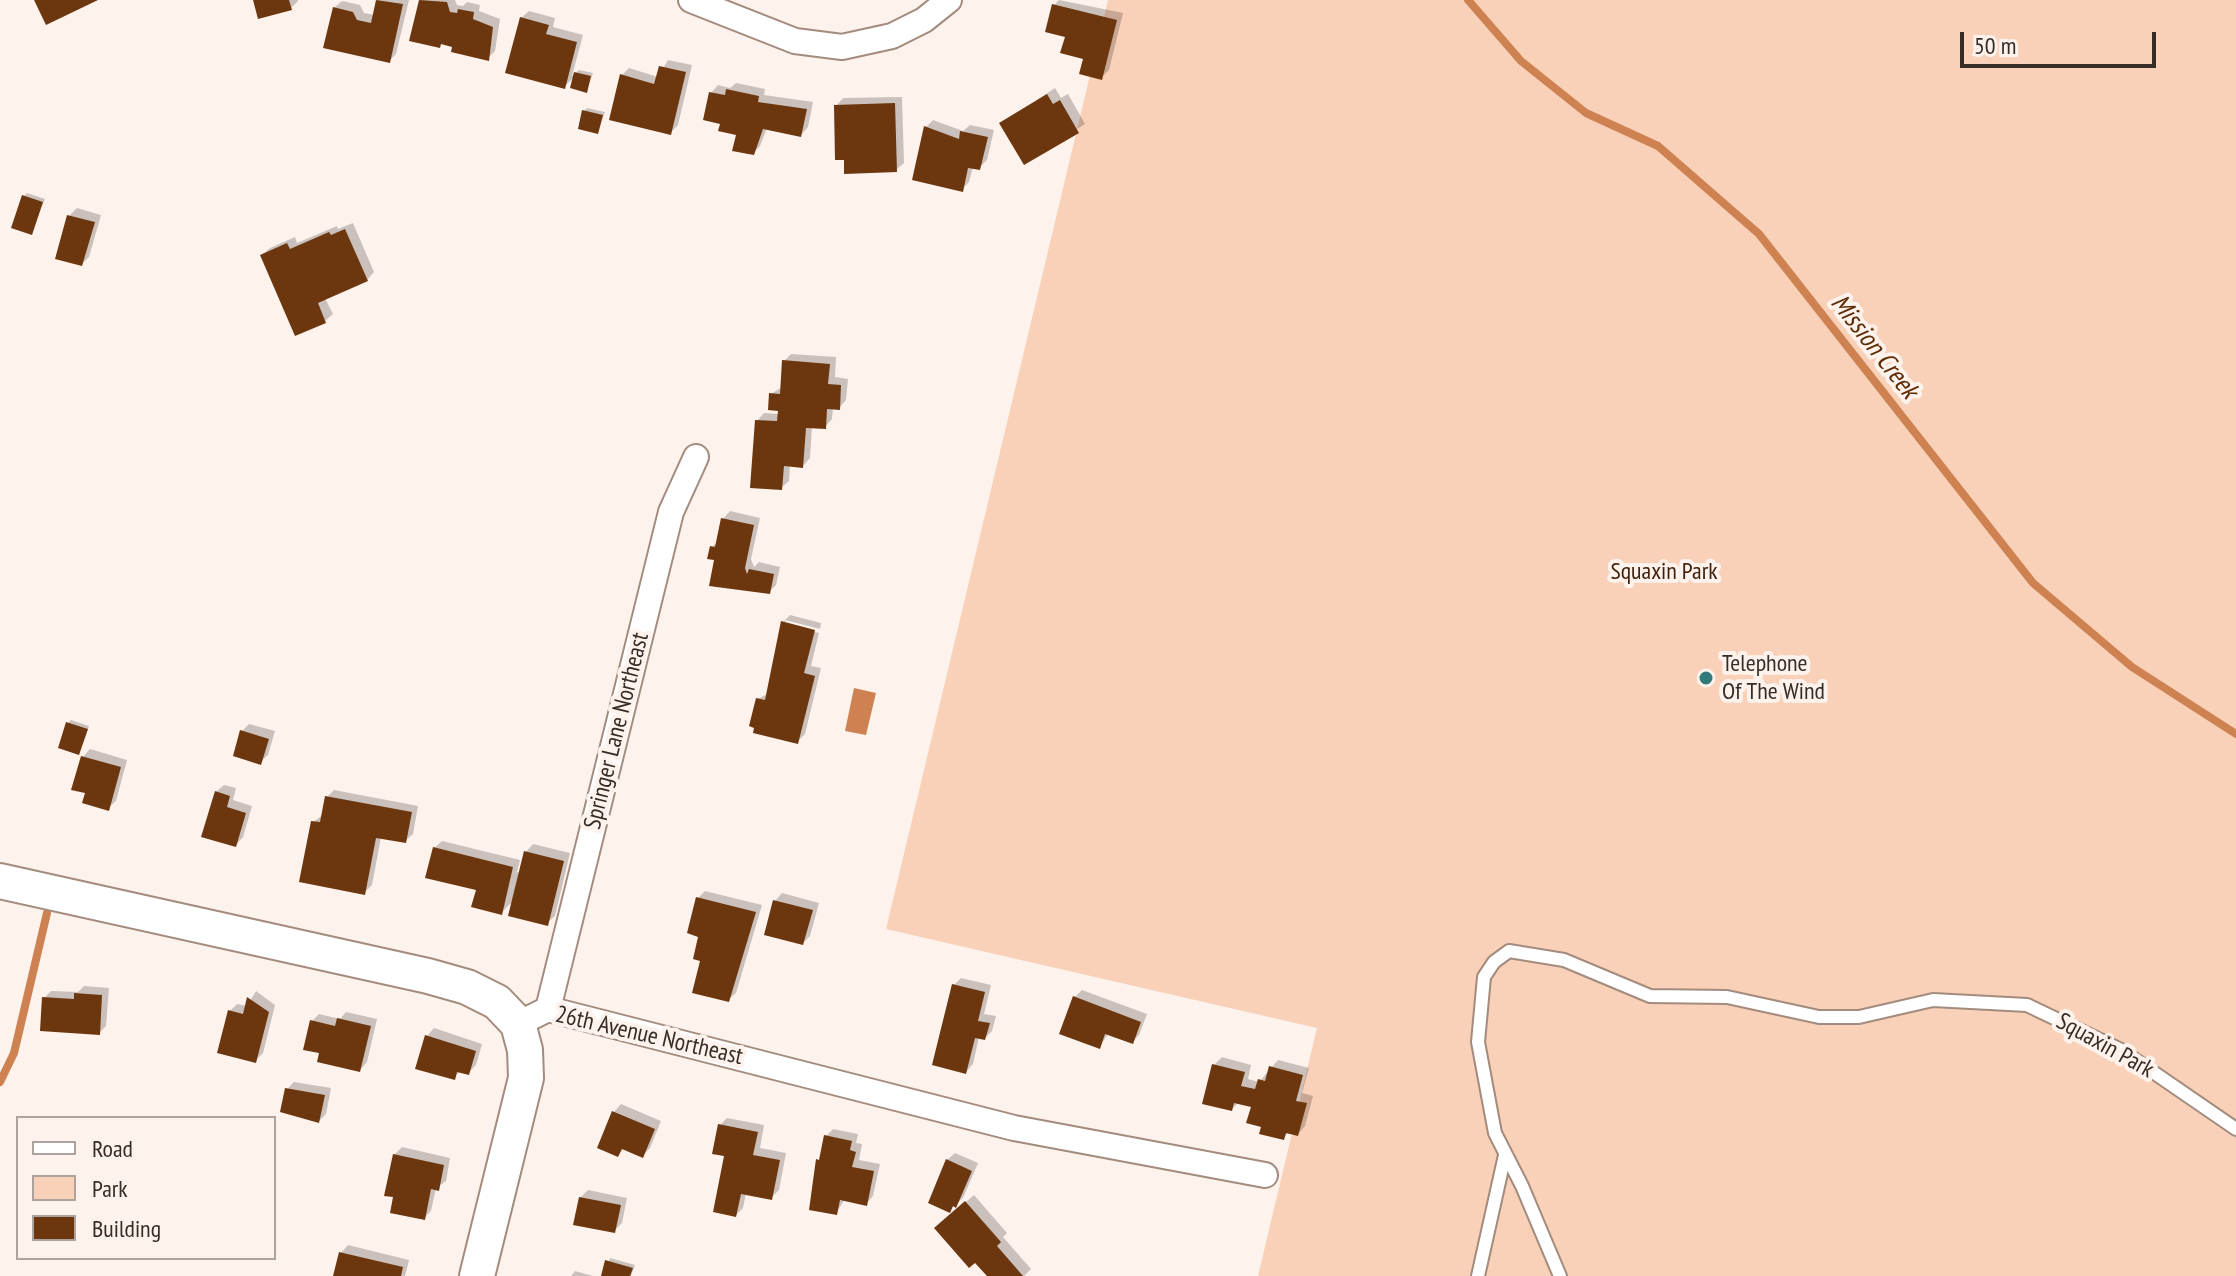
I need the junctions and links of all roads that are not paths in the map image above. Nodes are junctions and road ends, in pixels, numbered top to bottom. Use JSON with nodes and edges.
{"nodes":[{"id":1,"x":691,"y":0,"type":"edge"},
{"id":2,"x":949,"y":0,"type":"edge"},
{"id":3,"x":696,"y":457,"type":"dead end"},
{"id":4,"x":0,"y":881,"type":"edge"},
{"id":5,"x":548,"y":1009,"type":"junction"},
{"id":6,"x":518,"y":1024,"type":"junction"},
{"id":7,"x":2236,"y":1129,"type":"edge"},
{"id":8,"x":1505,"y":1155,"type":"junction"},
{"id":9,"x":1265,"y":1175,"type":"dead end"},
{"id":10,"x":477,"y":1276,"type":"edge"},
{"id":11,"x":1478,"y":1276,"type":"edge"},
{"id":12,"x":1560,"y":1276,"type":"edge"}],
"edges":[{"from":1,"to":2,"type":"street"},
{"from":3,"to":5,"type":"street","name":"Springer Lane Northeast"},
{"from":4,"to":6,"type":"street","name":"26th Avenue Northeast"},
{"from":5,"to":6,"type":"street","name":"26th Avenue Northeast"},
{"from":5,"to":9,"type":"street","name":"26th Avenue Northeast"},
{"from":6,"to":10,"type":"street"},
{"from":7,"to":8,"type":"lane","name":"Squaxin Park"},
{"from":8,"to":11,"type":"lane"},
{"from":8,"to":12,"type":"lane","name":"Squaxin Park"}]}
